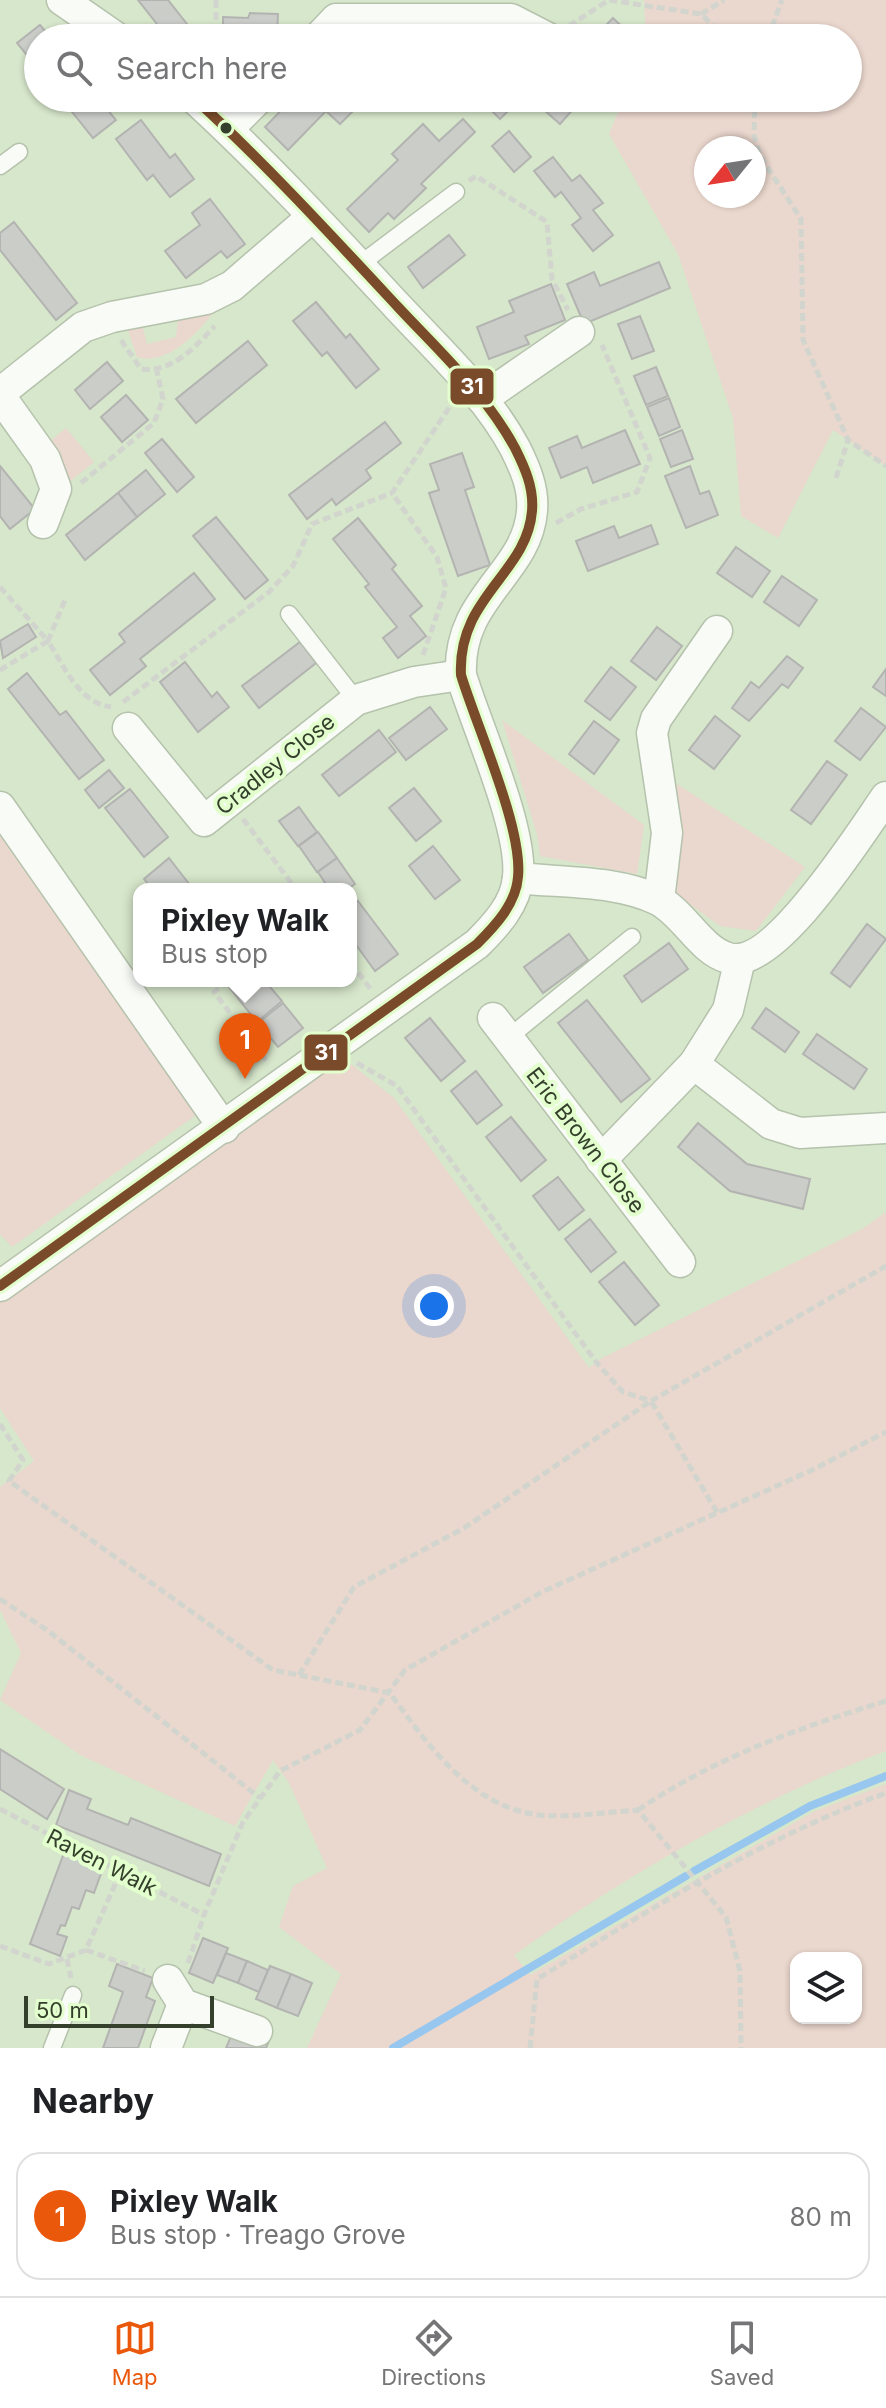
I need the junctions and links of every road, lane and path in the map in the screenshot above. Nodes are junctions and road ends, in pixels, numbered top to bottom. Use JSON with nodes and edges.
{"nodes":[{"id":1,"x":62,"y":0,"type":"edge"},
{"id":2,"x":216,"y":0,"type":"edge"},
{"id":3,"x":724,"y":0,"type":"edge"},
{"id":4,"x":782,"y":0,"type":"edge"},
{"id":5,"x":701,"y":14,"type":"junction"},
{"id":6,"x":329,"y":19,"type":"edge"},
{"id":7,"x":97,"y":24,"type":"edge"},
{"id":8,"x":216,"y":24,"type":"edge"},
{"id":9,"x":526,"y":24,"type":"edge"},
{"id":10,"x":571,"y":24,"type":"edge"},
{"id":11,"x":711,"y":24,"type":"edge"},
{"id":12,"x":773,"y":24,"type":"edge"},
{"id":13,"x":209,"y":112,"type":"edge"},
{"id":14,"x":245,"y":112,"type":"edge"},
{"id":15,"x":755,"y":112,"type":"edge"},
{"id":16,"x":228,"y":129,"type":"junction"},
{"id":17,"x":19,"y":152,"type":"dead end"},
{"id":18,"x":0,"y":166,"type":"edge"},
{"id":19,"x":456,"y":192,"type":"dead end"},
{"id":20,"x":312,"y":217,"type":"junction"},
{"id":21,"x":359,"y":265,"type":"junction"},
{"id":22,"x":112,"y":317,"type":"junction"},
{"id":23,"x":220,"y":321,"type":"dead end"},
{"id":24,"x":579,"y":332,"type":"dead end"},
{"id":25,"x":157,"y":371,"type":"junction"},
{"id":26,"x":474,"y":390,"type":"junction"},
{"id":27,"x":0,"y":394,"type":"edge"},
{"id":28,"x":848,"y":440,"type":"junction"},
{"id":29,"x":886,"y":466,"type":"edge"},
{"id":30,"x":836,"y":478,"type":"dead end"},
{"id":31,"x":392,"y":493,"type":"junction"},
{"id":32,"x":43,"y":518,"type":"joint"},
{"id":33,"x":0,"y":587,"type":"edge"},
{"id":34,"x":65,"y":600,"type":"dead end"},
{"id":35,"x":289,"y":614,"type":"dead end"},
{"id":36,"x":717,"y":631,"type":"dead end"},
{"id":37,"x":48,"y":641,"type":"junction"},
{"id":38,"x":0,"y":670,"type":"edge"},
{"id":39,"x":461,"y":675,"type":"junction"},
{"id":40,"x":414,"y":682,"type":"junction"},
{"id":41,"x":356,"y":700,"type":"junction"},
{"id":42,"x":128,"y":728,"type":"dead end"},
{"id":43,"x":886,"y":797,"type":"edge"},
{"id":44,"x":229,"y":800,"type":"junction"},
{"id":45,"x":0,"y":807,"type":"edge"},
{"id":46,"x":518,"y":878,"type":"junction"},
{"id":47,"x":291,"y":883,"type":"edge"},
{"id":48,"x":659,"y":900,"type":"junction"},
{"id":49,"x":632,"y":937,"type":"dead end"},
{"id":50,"x":740,"y":959,"type":"junction"},
{"id":51,"x":220,"y":987,"type":"edge"},
{"id":52,"x":500,"y":1028,"type":"joint"},
{"id":53,"x":332,"y":1049,"type":"junction"},
{"id":54,"x":694,"y":1064,"type":"junction"},
{"id":55,"x":285,"y":1084,"type":"junction"},
{"id":56,"x":224,"y":1128,"type":"junction"},
{"id":57,"x":886,"y":1128,"type":"edge"},
{"id":58,"x":601,"y":1160,"type":"junction"},
{"id":59,"x":680,"y":1262,"type":"dead end"},
{"id":60,"x":886,"y":1266,"type":"edge"},
{"id":61,"x":3,"y":1278,"type":"edge"},
{"id":62,"x":651,"y":1401,"type":"junction"},
{"id":63,"x":0,"y":1424,"type":"edge"},
{"id":64,"x":886,"y":1432,"type":"edge"},
{"id":65,"x":718,"y":1514,"type":"junction"},
{"id":66,"x":0,"y":1599,"type":"edge"},
{"id":67,"x":299,"y":1675,"type":"junction"},
{"id":68,"x":390,"y":1693,"type":"junction"},
{"id":69,"x":886,"y":1701,"type":"edge"},
{"id":70,"x":886,"y":1793,"type":"edge"},
{"id":71,"x":260,"y":1798,"type":"junction"},
{"id":72,"x":0,"y":1809,"type":"edge"},
{"id":73,"x":638,"y":1810,"type":"junction"},
{"id":74,"x":121,"y":1871,"type":"junction"},
{"id":75,"x":696,"y":1882,"type":"junction"},
{"id":76,"x":204,"y":1915,"type":"junction"},
{"id":77,"x":0,"y":1946,"type":"edge"},
{"id":78,"x":86,"y":1950,"type":"junction"},
{"id":79,"x":176,"y":1992,"type":"junction"},
{"id":80,"x":73,"y":1995,"type":"dead end"},
{"id":81,"x":257,"y":2031,"type":"dead end"},
{"id":82,"x":52,"y":2048,"type":"edge"},
{"id":83,"x":166,"y":2048,"type":"edge"},
{"id":84,"x":530,"y":2048,"type":"edge"},
{"id":85,"x":741,"y":2048,"type":"edge"}],
"edges":[{"from":1,"to":7,"type":"street"},
{"from":2,"to":8,"type":"path"},
{"from":3,"to":5,"type":"path"},
{"from":4,"to":12,"type":"path"},
{"from":5,"to":10,"type":"path"},
{"from":5,"to":11,"type":"path"},
{"from":6,"to":9,"type":"street"},
{"from":13,"to":16,"type":"street"},
{"from":14,"to":16,"type":"street"},
{"from":15,"to":28,"type":"path"},
{"from":16,"to":20,"type":"street"},
{"from":17,"to":18,"type":"lane"},
{"from":19,"to":21,"type":"lane"},
{"from":20,"to":21,"type":"street"},
{"from":20,"to":22,"type":"street"},
{"from":21,"to":26,"type":"street"},
{"from":22,"to":25,"type":"path"},
{"from":22,"to":27,"type":"street"},
{"from":23,"to":25,"type":"path"},
{"from":24,"to":26,"type":"street"},
{"from":25,"to":32,"type":"path"},
{"from":26,"to":31,"type":"path"},
{"from":26,"to":39,"type":"street"},
{"from":27,"to":32,"type":"street"},
{"from":28,"to":29,"type":"path"},
{"from":28,"to":30,"type":"path"},
{"from":31,"to":37,"type":"path"},
{"from":31,"to":40,"type":"path"},
{"from":33,"to":37,"type":"path"},
{"from":34,"to":37,"type":"path"},
{"from":35,"to":41,"type":"lane"},
{"from":36,"to":48,"type":"street"},
{"from":37,"to":38,"type":"path"},
{"from":39,"to":40,"type":"street","name":"Cradley Close"},
{"from":39,"to":46,"type":"street"},
{"from":40,"to":41,"type":"street","name":"Cradley Close"},
{"from":41,"to":44,"type":"street","name":"Cradley Close"},
{"from":42,"to":44,"type":"street","name":"Cradley Close"},
{"from":43,"to":50,"type":"street"},
{"from":44,"to":47,"type":"path"},
{"from":45,"to":56,"type":"street"},
{"from":46,"to":48,"type":"street"},
{"from":46,"to":53,"type":"street"},
{"from":48,"to":50,"type":"street"},
{"from":49,"to":52,"type":"lane"},
{"from":50,"to":54,"type":"street"},
{"from":51,"to":55,"type":"path"},
{"from":52,"to":58,"type":"street","name":"Eric Brown Close"},
{"from":53,"to":55,"type":"street"},
{"from":53,"to":62,"type":"path"},
{"from":54,"to":57,"type":"street"},
{"from":54,"to":58,"type":"street"},
{"from":55,"to":56,"type":"street"},
{"from":56,"to":61,"type":"street"},
{"from":58,"to":59,"type":"street","name":"Eric Brown Close"},
{"from":60,"to":62,"type":"path"},
{"from":62,"to":65,"type":"path"},
{"from":62,"to":67,"type":"path"},
{"from":63,"to":67,"type":"path"},
{"from":64,"to":65,"type":"path"},
{"from":65,"to":68,"type":"path"},
{"from":66,"to":71,"type":"path"},
{"from":67,"to":68,"type":"path"},
{"from":68,"to":71,"type":"path"},
{"from":68,"to":73,"type":"path"},
{"from":69,"to":73,"type":"path"},
{"from":70,"to":75,"type":"path"},
{"from":71,"to":76,"type":"path"},
{"from":72,"to":74,"type":"path","name":"Raven Walk"},
{"from":73,"to":75,"type":"path"},
{"from":74,"to":76,"type":"path","name":"Raven Walk"},
{"from":74,"to":78,"type":"path"},
{"from":75,"to":84,"type":"path"},
{"from":75,"to":85,"type":"path"},
{"from":76,"to":79,"type":"path"},
{"from":77,"to":78,"type":"path"},
{"from":78,"to":79,"type":"path"},
{"from":79,"to":81,"type":"street"},
{"from":79,"to":83,"type":"street"},
{"from":80,"to":82,"type":"lane"}]}
